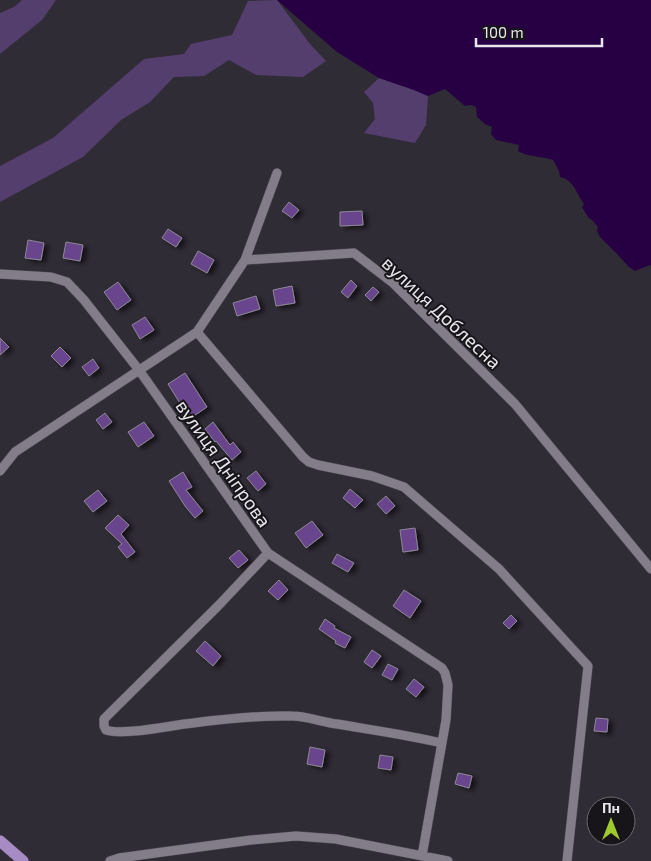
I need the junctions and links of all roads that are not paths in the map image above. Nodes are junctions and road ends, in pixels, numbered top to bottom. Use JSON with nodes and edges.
{"nodes":[{"id":1,"x":277,"y":173,"type":"dead end"},
{"id":2,"x":245,"y":260,"type":"junction"},
{"id":3,"x":0,"y":274,"type":"edge"},
{"id":4,"x":197,"y":332,"type":"junction"},
{"id":5,"x":139,"y":370,"type":"junction"},
{"id":6,"x":0,"y":471,"type":"edge"},
{"id":7,"x":268,"y":553,"type":"junction"},
{"id":8,"x":651,"y":569,"type":"edge"},
{"id":9,"x":442,"y":743,"type":"junction"},
{"id":10,"x":0,"y":841,"type":"edge"},
{"id":11,"x":422,"y":856,"type":"junction"},
{"id":12,"x":23,"y":861,"type":"edge"},
{"id":13,"x":110,"y":861,"type":"edge"},
{"id":14,"x":448,"y":861,"type":"edge"},
{"id":15,"x":567,"y":861,"type":"edge"}],
"edges":[{"from":1,"to":2,"type":"street"},
{"from":2,"to":4,"type":"street"},
{"from":2,"to":8,"type":"street","name":"вулиця Доблесна"},
{"from":3,"to":5,"type":"street","name":"вулиця Дніпрова"},
{"from":4,"to":5,"type":"street"},
{"from":4,"to":15,"type":"street"},
{"from":5,"to":6,"type":"street"},
{"from":5,"to":7,"type":"street","name":"вулиця Дніпрова"},
{"from":7,"to":9,"type":"street","name":"вулиця Дніпрова"},
{"from":7,"to":9,"type":"street"},
{"from":9,"to":11,"type":"street"},
{"from":10,"to":12,"type":"main road"},
{"from":11,"to":13,"type":"street"},
{"from":11,"to":14,"type":"street"}]}
